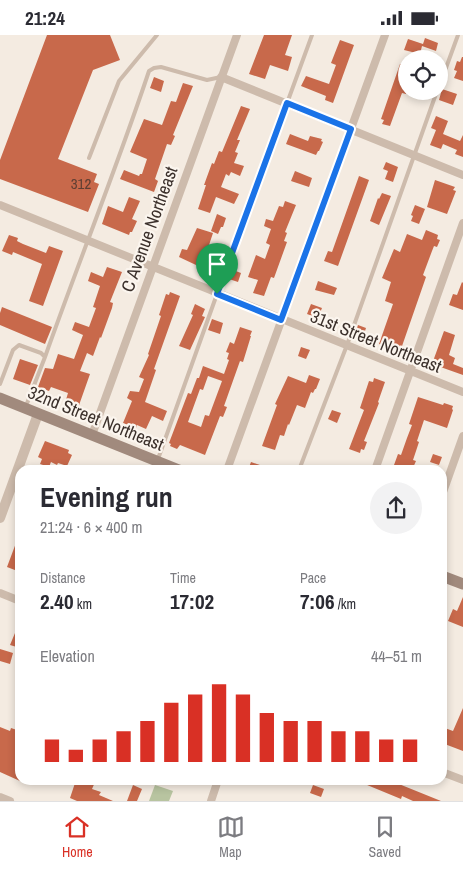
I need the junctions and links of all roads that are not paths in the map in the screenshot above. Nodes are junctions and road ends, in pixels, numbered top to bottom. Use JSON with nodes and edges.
{"nodes":[{"id":1,"x":157,"y":35,"type":"edge"},
{"id":2,"x":237,"y":35,"type":"edge"},
{"id":3,"x":312,"y":35,"type":"edge"},
{"id":4,"x":385,"y":35,"type":"edge"},
{"id":5,"x":458,"y":35,"type":"edge"},
{"id":6,"x":448,"y":62,"type":"edge"},
{"id":7,"x":221,"y":77,"type":"junction"},
{"id":8,"x":434,"y":100,"type":"edge"},
{"id":9,"x":287,"y":103,"type":"junction"},
{"id":10,"x":351,"y":129,"type":"junction"},
{"id":11,"x":414,"y":155,"type":"junction"},
{"id":12,"x":89,"y":158,"type":"dead end"},
{"id":13,"x":463,"y":175,"type":"edge"},
{"id":14,"x":0,"y":205,"type":"edge"},
{"id":15,"x":463,"y":223,"type":"edge"},
{"id":16,"x":88,"y":241,"type":"junction"},
{"id":17,"x":152,"y":267,"type":"junction"},
{"id":18,"x":217,"y":294,"type":"junction"},
{"id":19,"x":281,"y":320,"type":"junction"},
{"id":20,"x":346,"y":345,"type":"junction"},
{"id":21,"x":45,"y":357,"type":"junction"},
{"id":22,"x":411,"y":371,"type":"junction"},
{"id":23,"x":0,"y":384,"type":"edge"},
{"id":24,"x":463,"y":392,"type":"edge"},
{"id":25,"x":0,"y":398,"type":"edge"},
{"id":26,"x":25,"y":409,"type":"junction"},
{"id":27,"x":38,"y":414,"type":"junction"},
{"id":28,"x":92,"y":435,"type":"junction"},
{"id":29,"x":463,"y":436,"type":"edge"},
{"id":30,"x":157,"y":461,"type":"junction"},
{"id":31,"x":19,"y":465,"type":"edge"},
{"id":32,"x":167,"y":465,"type":"edge"},
{"id":33,"x":229,"y":465,"type":"edge"},
{"id":34,"x":301,"y":465,"type":"edge"},
{"id":35,"x":377,"y":465,"type":"edge"},
{"id":36,"x":15,"y":477,"type":"edge"},
{"id":37,"x":447,"y":481,"type":"edge"},
{"id":38,"x":0,"y":518,"type":"edge"},
{"id":39,"x":447,"y":578,"type":"edge"},
{"id":40,"x":463,"y":584,"type":"edge"},
{"id":41,"x":0,"y":593,"type":"edge"},
{"id":42,"x":15,"y":599,"type":"edge"},
{"id":43,"x":447,"y":774,"type":"edge"},
{"id":44,"x":463,"y":780,"type":"edge"},
{"id":45,"x":216,"y":785,"type":"edge"},
{"id":46,"x":0,"y":797,"type":"edge"},
{"id":47,"x":10,"y":801,"type":"edge"},
{"id":48,"x":211,"y":801,"type":"edge"}],
"edges":[{"from":1,"to":12,"type":"lane"},
{"from":2,"to":7,"type":"street","name":"C Avenue Northeast"},
{"from":3,"to":9,"type":"lane"},
{"from":4,"to":10,"type":"street"},
{"from":5,"to":6,"type":"lane"},
{"from":7,"to":9,"type":"street"},
{"from":7,"to":16,"type":"lane"},
{"from":7,"to":17,"type":"street","name":"C Avenue Northeast"},
{"from":8,"to":11,"type":"lane"},
{"from":9,"to":10,"type":"street"},
{"from":9,"to":18,"type":"lane"},
{"from":10,"to":11,"type":"street"},
{"from":10,"to":19,"type":"street"},
{"from":11,"to":13,"type":"street"},
{"from":11,"to":20,"type":"lane"},
{"from":14,"to":16,"type":"street","name":"31st Street Northeast"},
{"from":15,"to":22,"type":"street"},
{"from":16,"to":17,"type":"street","name":"31st Street Northeast"},
{"from":16,"to":21,"type":"lane"},
{"from":17,"to":18,"type":"street","name":"31st Street Northeast"},
{"from":17,"to":28,"type":"street","name":"C Avenue Northeast"},
{"from":18,"to":19,"type":"street","name":"31st Street Northeast"},
{"from":18,"to":30,"type":"lane"},
{"from":19,"to":20,"type":"street","name":"31st Street Northeast"},
{"from":19,"to":33,"type":"street"},
{"from":20,"to":22,"type":"street","name":"31st Street Northeast"},
{"from":20,"to":34,"type":"lane"},
{"from":21,"to":23,"type":"lane"},
{"from":21,"to":26,"type":"lane"},
{"from":22,"to":24,"type":"street","name":"31st Street Northeast"},
{"from":22,"to":35,"type":"street"},
{"from":25,"to":26,"type":"main road","name":"32nd Street Northeast"},
{"from":26,"to":27,"type":"main road","name":"32nd Street Northeast"},
{"from":27,"to":28,"type":"main road","name":"32nd Street Northeast"},
{"from":27,"to":31,"type":"street"},
{"from":28,"to":30,"type":"main road","name":"32nd Street Northeast"},
{"from":29,"to":37,"type":"street"},
{"from":30,"to":32,"type":"main road","name":"32nd Street Northeast"},
{"from":36,"to":38,"type":"street"},
{"from":39,"to":40,"type":"main road"},
{"from":41,"to":42,"type":"street"},
{"from":43,"to":44,"type":"street"},
{"from":45,"to":48,"type":"street"},
{"from":46,"to":47,"type":"street"}]}
